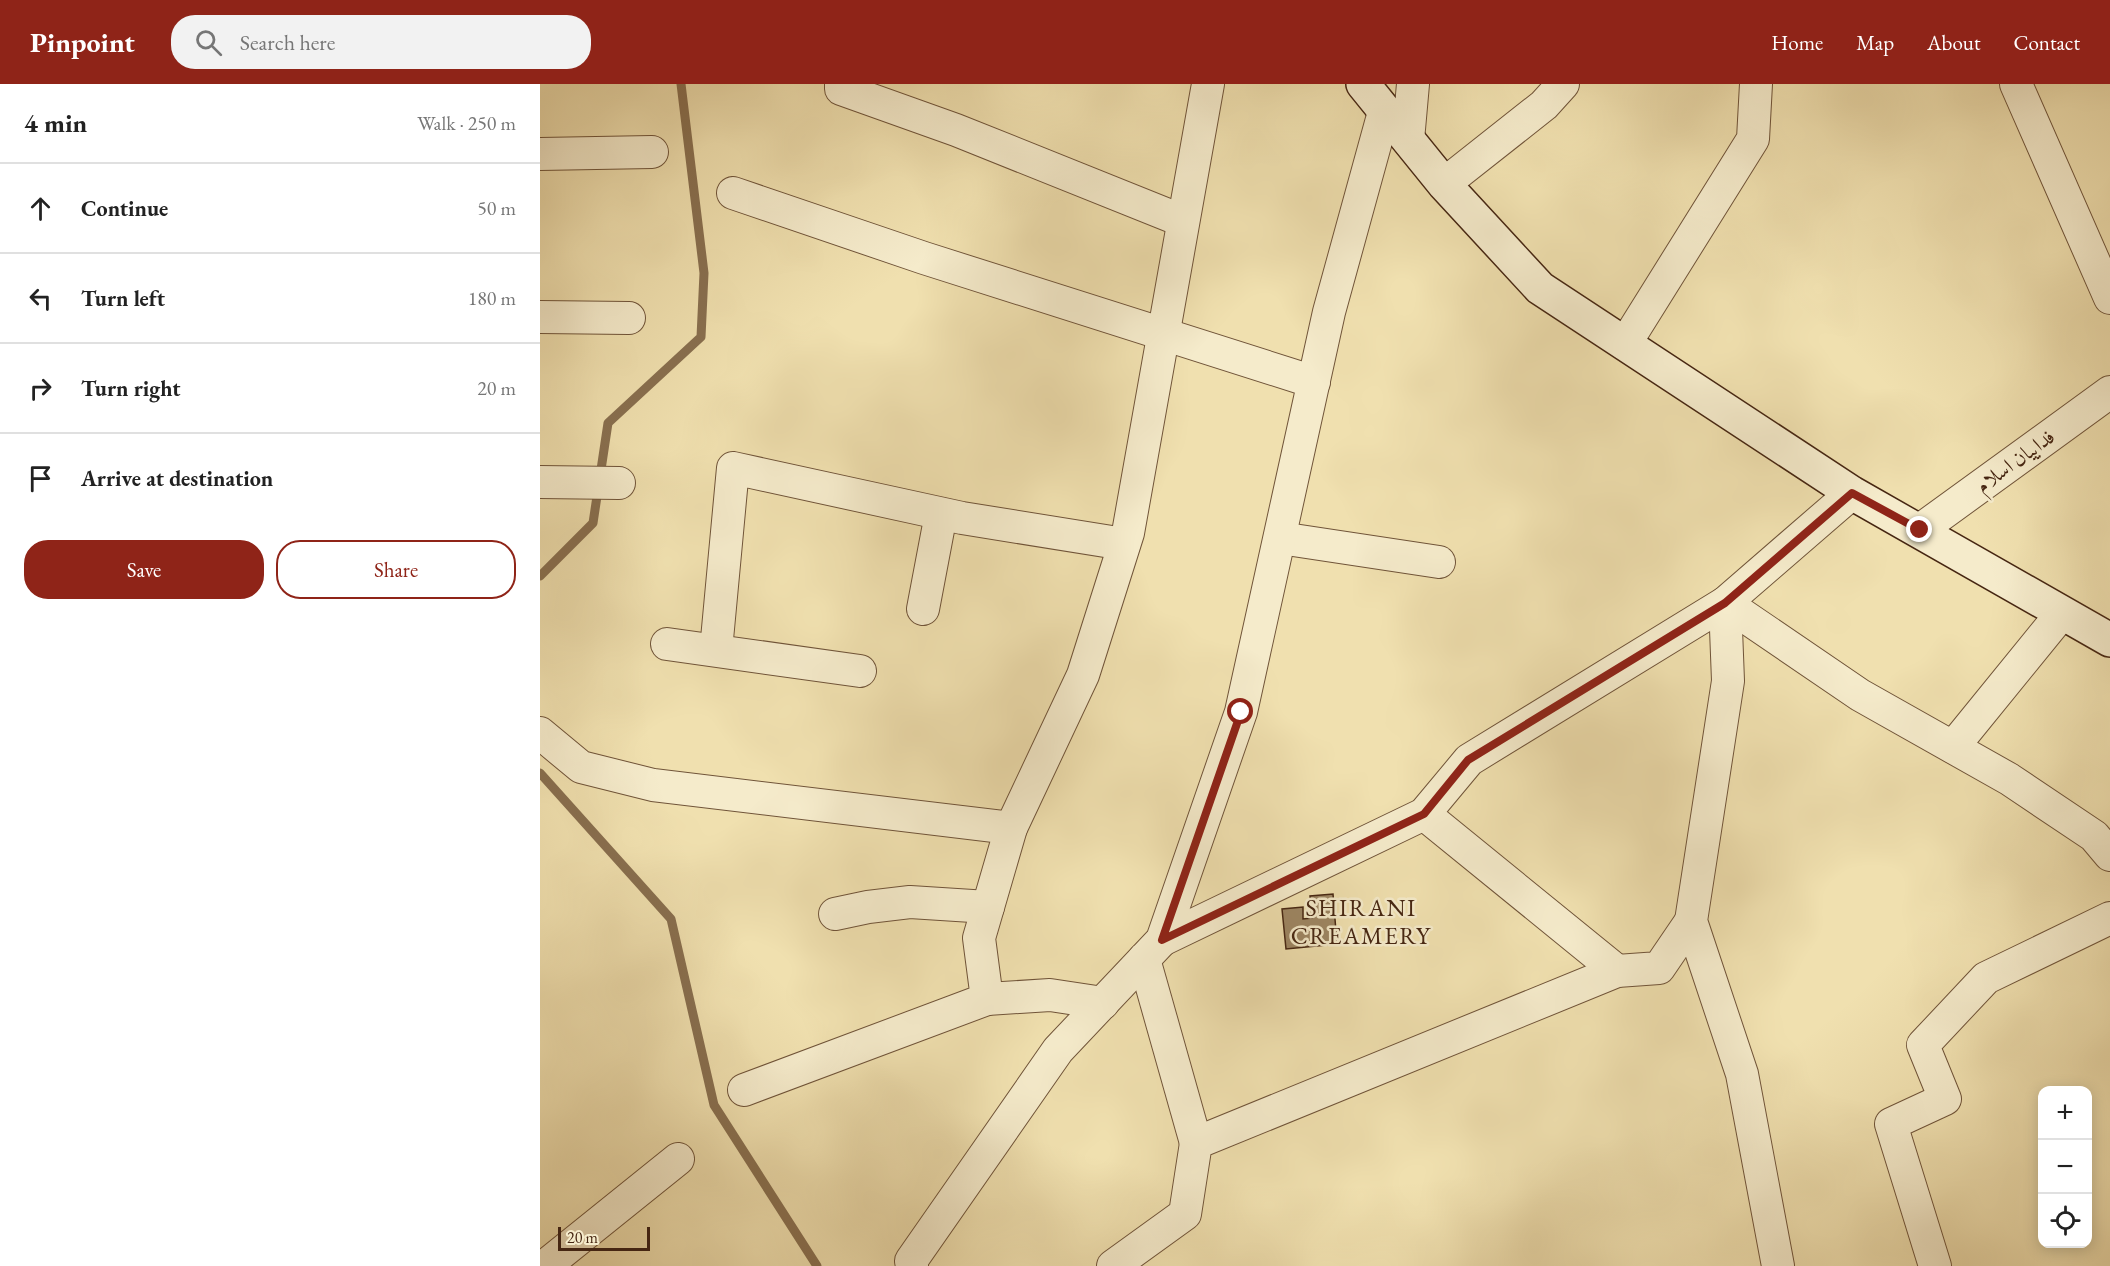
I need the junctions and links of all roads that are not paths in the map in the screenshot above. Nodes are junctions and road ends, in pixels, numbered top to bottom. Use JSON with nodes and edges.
{"nodes":[{"id":1,"x":841,"y":84,"type":"edge"},
{"id":2,"x":1208,"y":84,"type":"edge"},
{"id":3,"x":1363,"y":84,"type":"edge"},
{"id":4,"x":1413,"y":84,"type":"edge"},
{"id":5,"x":1563,"y":84,"type":"edge"},
{"id":6,"x":1756,"y":84,"type":"edge"},
{"id":7,"x":2016,"y":84,"type":"edge"},
{"id":8,"x":1384,"y":112,"type":"junction"},
{"id":9,"x":1408,"y":140,"type":"junction"},
{"id":10,"x":652,"y":152,"type":"dead end"},
{"id":11,"x":540,"y":154,"type":"edge"},
{"id":12,"x":1444,"y":184,"type":"junction"},
{"id":13,"x":733,"y":193,"type":"dead end"},
{"id":14,"x":1183,"y":220,"type":"junction"},
{"id":15,"x":2110,"y":298,"type":"edge"},
{"id":16,"x":540,"y":317,"type":"edge"},
{"id":17,"x":629,"y":318,"type":"dead end"},
{"id":18,"x":1162,"y":335,"type":"junction"},
{"id":19,"x":1625,"y":344,"type":"junction"},
{"id":20,"x":1314,"y":382,"type":"junction"},
{"id":21,"x":2110,"y":392,"type":"edge"},
{"id":22,"x":540,"y":482,"type":"edge"},
{"id":23,"x":619,"y":483,"type":"dead end"},
{"id":24,"x":1852,"y":493,"type":"junction"},
{"id":25,"x":941,"y":514,"type":"junction"},
{"id":26,"x":1920,"y":530,"type":"junction"},
{"id":27,"x":1280,"y":538,"type":"junction"},
{"id":28,"x":1124,"y":544,"type":"junction"},
{"id":29,"x":1439,"y":562,"type":"dead end"},
{"id":30,"x":1725,"y":603,"type":"junction"},
{"id":31,"x":923,"y":609,"type":"dead end"},
{"id":32,"x":2062,"y":613,"type":"junction"},
{"id":33,"x":2110,"y":640,"type":"edge"},
{"id":34,"x":667,"y":645,"type":"dead end"},
{"id":35,"x":716,"y":650,"type":"junction"},
{"id":36,"x":860,"y":671,"type":"dead end"},
{"id":37,"x":540,"y":733,"type":"edge"},
{"id":38,"x":1953,"y":747,"type":"junction"},
{"id":39,"x":1424,"y":814,"type":"junction"},
{"id":40,"x":1011,"y":828,"type":"junction"},
{"id":41,"x":2110,"y":855,"type":"edge"},
{"id":42,"x":988,"y":907,"type":"junction"},
{"id":43,"x":835,"y":914,"type":"dead end"},
{"id":44,"x":2110,"y":918,"type":"edge"},
{"id":45,"x":1691,"y":921,"type":"junction"},
{"id":46,"x":1153,"y":949,"type":"junction"},
{"id":47,"x":1617,"y":971,"type":"junction"},
{"id":48,"x":987,"y":999,"type":"junction"},
{"id":49,"x":1103,"y":1003,"type":"junction"},
{"id":50,"x":744,"y":1090,"type":"dead end"},
{"id":51,"x":1196,"y":1143,"type":"junction"},
{"id":52,"x":678,"y":1159,"type":"dead end"},
{"id":53,"x":545,"y":1266,"type":"edge"},
{"id":54,"x":912,"y":1266,"type":"edge"},
{"id":55,"x":1113,"y":1266,"type":"edge"},
{"id":56,"x":1778,"y":1266,"type":"edge"},
{"id":57,"x":1935,"y":1266,"type":"edge"}],
"edges":[{"from":1,"to":14,"type":"street"},
{"from":2,"to":14,"type":"street"},
{"from":3,"to":8,"type":"main road"},
{"from":4,"to":9,"type":"street"},
{"from":5,"to":12,"type":"street"},
{"from":6,"to":19,"type":"street"},
{"from":7,"to":15,"type":"street"},
{"from":8,"to":9,"type":"main road"},
{"from":8,"to":20,"type":"street"},
{"from":9,"to":12,"type":"main road"},
{"from":10,"to":11,"type":"street"},
{"from":12,"to":19,"type":"main road"},
{"from":13,"to":18,"type":"street"},
{"from":14,"to":18,"type":"street"},
{"from":16,"to":17,"type":"street"},
{"from":18,"to":20,"type":"street"},
{"from":18,"to":28,"type":"street"},
{"from":19,"to":24,"type":"main road"},
{"from":20,"to":27,"type":"street"},
{"from":21,"to":26,"type":"street","name":"فداییان اسلام"},
{"from":22,"to":23,"type":"street"},
{"from":24,"to":26,"type":"main road"},
{"from":24,"to":30,"type":"street"},
{"from":25,"to":28,"type":"street"},
{"from":25,"to":31,"type":"street"},
{"from":25,"to":35,"type":"street"},
{"from":26,"to":32,"type":"main road"},
{"from":27,"to":29,"type":"street"},
{"from":27,"to":46,"type":"street"},
{"from":28,"to":40,"type":"street"},
{"from":30,"to":38,"type":"street"},
{"from":30,"to":39,"type":"street"},
{"from":30,"to":45,"type":"street"},
{"from":32,"to":33,"type":"main road"},
{"from":32,"to":38,"type":"street"},
{"from":34,"to":35,"type":"street"},
{"from":35,"to":36,"type":"street"},
{"from":37,"to":40,"type":"street"},
{"from":38,"to":41,"type":"street"},
{"from":39,"to":46,"type":"street"},
{"from":39,"to":47,"type":"street"},
{"from":40,"to":42,"type":"street"},
{"from":42,"to":43,"type":"street"},
{"from":42,"to":48,"type":"street"},
{"from":44,"to":57,"type":"street"},
{"from":45,"to":47,"type":"street"},
{"from":45,"to":56,"type":"street"},
{"from":46,"to":49,"type":"street"},
{"from":46,"to":51,"type":"street"},
{"from":47,"to":51,"type":"street"},
{"from":48,"to":49,"type":"street"},
{"from":48,"to":50,"type":"street"},
{"from":49,"to":54,"type":"street"},
{"from":51,"to":55,"type":"street"},
{"from":52,"to":53,"type":"street"}]}
